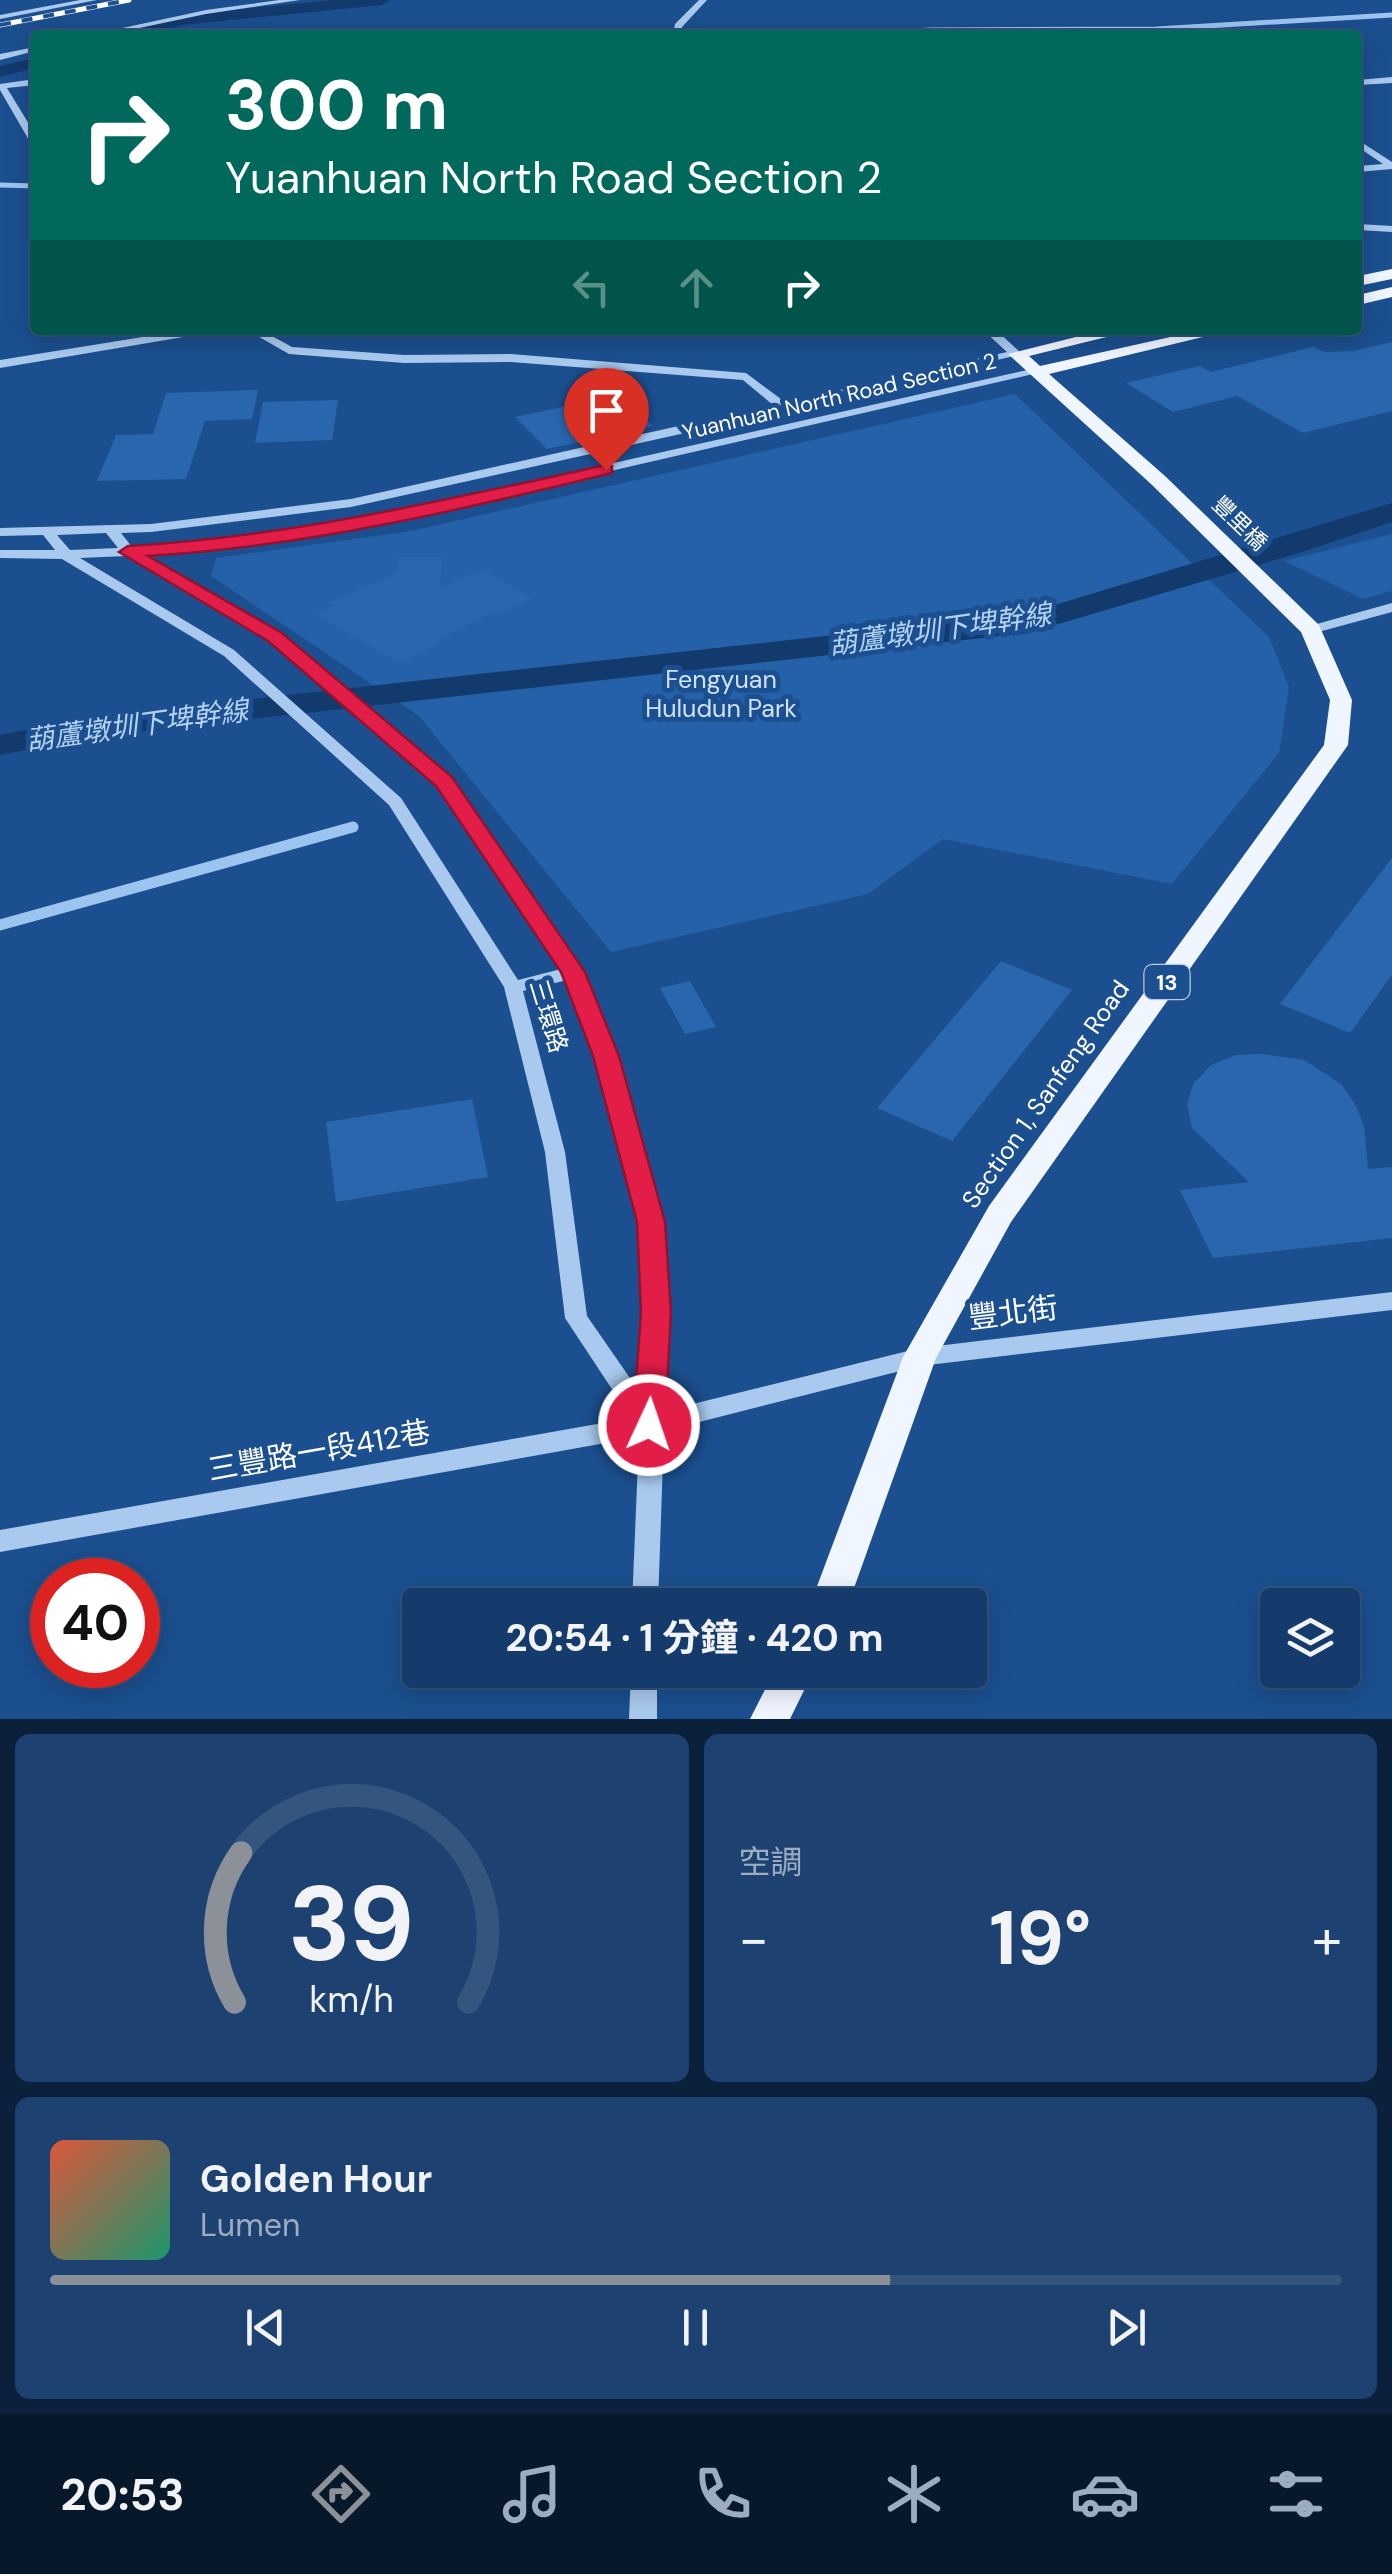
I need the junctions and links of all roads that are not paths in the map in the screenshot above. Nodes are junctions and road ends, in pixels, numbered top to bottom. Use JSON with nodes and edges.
{"nodes":[{"id":1,"x":93,"y":0,"type":"edge"},
{"id":2,"x":296,"y":0,"type":"edge"},
{"id":3,"x":702,"y":0,"type":"edge"},
{"id":4,"x":0,"y":16,"type":"edge"},
{"id":5,"x":156,"y":28,"type":"edge"},
{"id":6,"x":678,"y":30,"type":"edge"},
{"id":7,"x":30,"y":50,"type":"edge"},
{"id":8,"x":0,"y":57,"type":"edge"},
{"id":9,"x":1392,"y":80,"type":"edge"},
{"id":10,"x":30,"y":83,"type":"edge"},
{"id":11,"x":1362,"y":83,"type":"edge"},
{"id":12,"x":30,"y":134,"type":"edge"},
{"id":13,"x":1362,"y":146,"type":"edge"},
{"id":14,"x":1391,"y":166,"type":"edge"},
{"id":15,"x":1362,"y":169,"type":"edge"},
{"id":16,"x":1362,"y":227,"type":"edge"},
{"id":17,"x":1392,"y":229,"type":"edge"},
{"id":18,"x":1392,"y":274,"type":"edge"},
{"id":19,"x":1362,"y":280,"type":"edge"},
{"id":20,"x":1392,"y":292,"type":"edge"},
{"id":21,"x":1362,"y":299,"type":"edge"},
{"id":22,"x":176,"y":335,"type":"edge"},
{"id":23,"x":262,"y":335,"type":"edge"},
{"id":24,"x":995,"y":335,"type":"edge"},
{"id":25,"x":1104,"y":335,"type":"edge"},
{"id":26,"x":1202,"y":335,"type":"edge"},
{"id":27,"x":1016,"y":354,"type":"junction"},
{"id":28,"x":0,"y":364,"type":"edge"},
{"id":29,"x":1036,"y":372,"type":"junction"},
{"id":30,"x":784,"y":407,"type":"junction"},
{"id":31,"x":112,"y":530,"type":"junction"},
{"id":32,"x":0,"y":532,"type":"edge"},
{"id":33,"x":48,"y":532,"type":"junction"},
{"id":34,"x":128,"y":552,"type":"junction"},
{"id":35,"x":0,"y":554,"type":"edge"},
{"id":36,"x":66,"y":556,"type":"junction"},
{"id":37,"x":1288,"y":602,"type":"joint"},
{"id":38,"x":1392,"y":606,"type":"edge"},
{"id":39,"x":1311,"y":630,"type":"junction"},
{"id":40,"x":573,"y":972,"type":"junction"},
{"id":41,"x":512,"y":987,"type":"junction"},
{"id":42,"x":1392,"y":1300,"type":"edge"},
{"id":43,"x":920,"y":1357,"type":"junction"},
{"id":44,"x":649,"y":1425,"type":"junction"},
{"id":45,"x":0,"y":1540,"type":"edge"},
{"id":46,"x":646,"y":1588,"type":"edge"},
{"id":47,"x":835,"y":1588,"type":"edge"},
{"id":48,"x":644,"y":1688,"type":"edge"},
{"id":49,"x":785,"y":1688,"type":"edge"},
{"id":50,"x":643,"y":1719,"type":"edge"},
{"id":51,"x":769,"y":1719,"type":"edge"}],
"edges":[{"from":1,"to":4,"type":"street"},
{"from":2,"to":5,"type":"street"},
{"from":3,"to":6,"type":"street"},
{"from":7,"to":8,"type":"street"},
{"from":9,"to":11,"type":"street"},
{"from":10,"to":12,"type":"street"},
{"from":13,"to":14,"type":"street"},
{"from":14,"to":15,"type":"street"},
{"from":16,"to":17,"type":"street"},
{"from":18,"to":19,"type":"main road"},
{"from":20,"to":21,"type":"main road"},
{"from":22,"to":28,"type":"street"},
{"from":23,"to":30,"type":"street"},
{"from":24,"to":27,"type":"street"},
{"from":25,"to":27,"type":"main road"},
{"from":26,"to":29,"type":"main road"},
{"from":27,"to":29,"type":"main road","number":"13"},
{"from":27,"to":30,"type":"street","name":"Yuanhuan North Road Section 2"},
{"from":29,"to":34,"type":"street","name":"Yuanhuan North Road Section 2"},
{"from":29,"to":37,"type":"main road","name":"豐里橋","number":"13"},
{"from":30,"to":31,"type":"street","name":"Yuanhuan North Road Section 2"},
{"from":31,"to":33,"type":"street","name":"Yuanhuan North Road Section 2"},
{"from":31,"to":34,"type":"street"},
{"from":32,"to":33,"type":"street","name":"Yuanhuan North Road Section 2"},
{"from":33,"to":36,"type":"street"},
{"from":34,"to":36,"type":"street","name":"Yuanhuan North Road Section 2"},
{"from":34,"to":40,"type":"street","name":"三環路"},
{"from":35,"to":36,"type":"street","name":"Yuanhuan North Road Section 2"},
{"from":36,"to":41,"type":"street","name":"三環路"},
{"from":37,"to":39,"type":"main road","name":"Section 1, Sanfeng Road","number":"13"},
{"from":38,"to":39,"type":"street"},
{"from":39,"to":43,"type":"main road","name":"Section 1, Sanfeng Road","number":"13"},
{"from":40,"to":41,"type":"street"},
{"from":40,"to":44,"type":"street","name":"三環路"},
{"from":41,"to":44,"type":"street","name":"三環路"},
{"from":42,"to":43,"type":"street","name":"豐北街"},
{"from":43,"to":44,"type":"street","name":"豐北街"},
{"from":43,"to":47,"type":"main road","name":"Section 1, Sanfeng Road","number":"13"},
{"from":44,"to":45,"type":"street","name":"三豐路一段412巷"},
{"from":44,"to":46,"type":"street","name":"三環路"},
{"from":48,"to":50,"type":"street"},
{"from":49,"to":51,"type":"main road"}]}
